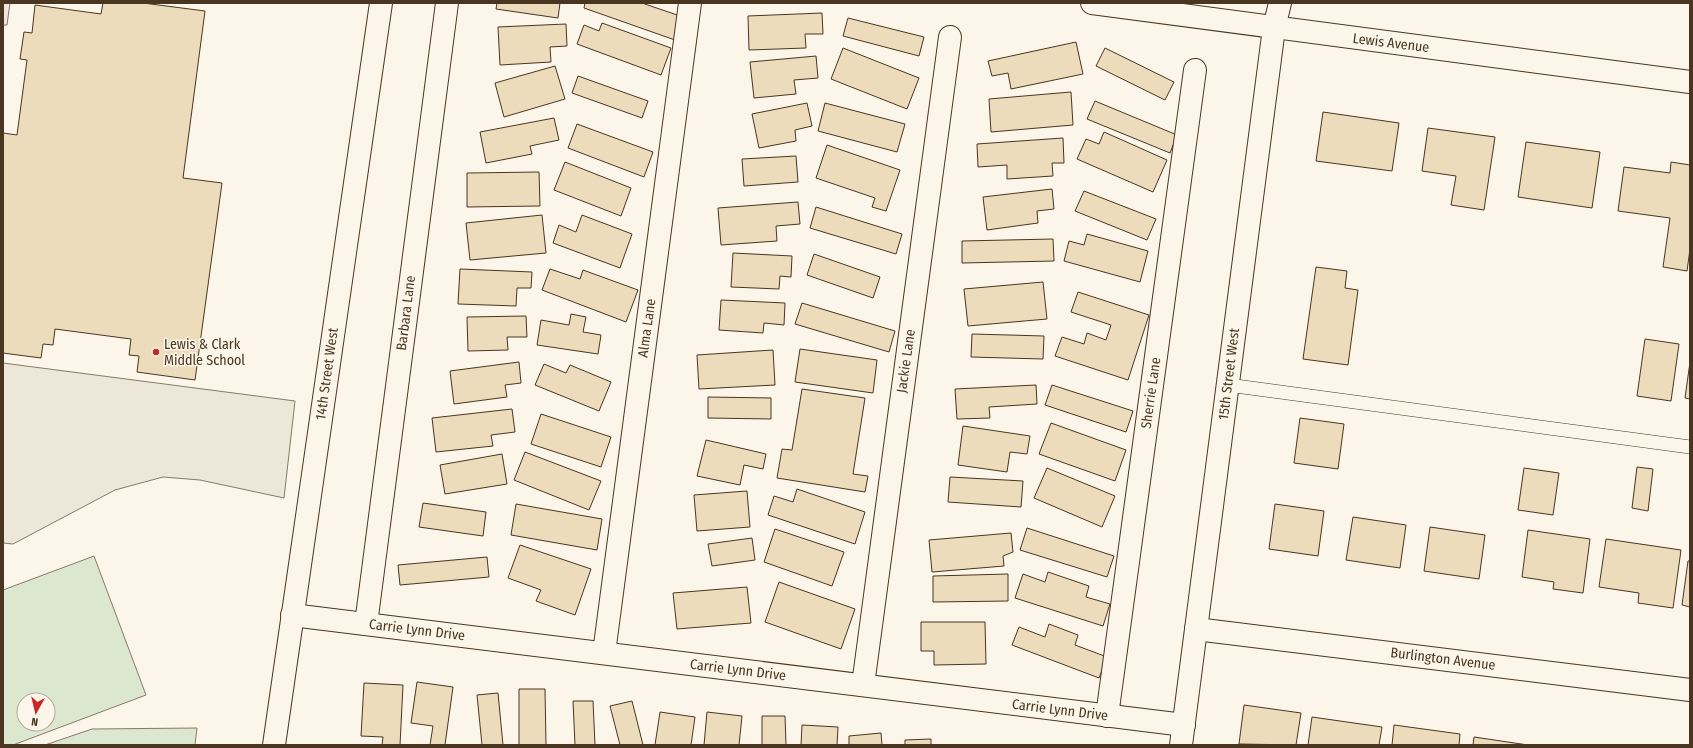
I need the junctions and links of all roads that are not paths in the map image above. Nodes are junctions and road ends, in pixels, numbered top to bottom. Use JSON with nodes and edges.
{"nodes":[{"id":1,"x":381,"y":3,"type":"edge"},
{"id":2,"x":447,"y":3,"type":"edge"},
{"id":3,"x":690,"y":3,"type":"edge"},
{"id":4,"x":1092,"y":3,"type":"edge"},
{"id":5,"x":1280,"y":3,"type":"edge"},
{"id":6,"x":1274,"y":28,"type":"junction"},
{"id":7,"x":950,"y":37,"type":"dead end"},
{"id":8,"x":1195,"y":70,"type":"dead end"},
{"id":9,"x":1690,"y":82,"type":"edge"},
{"id":10,"x":1228,"y":385,"type":"junction"},
{"id":11,"x":1690,"y":447,"type":"edge"},
{"id":12,"x":292,"y":615,"type":"junction"},
{"id":13,"x":366,"y":624,"type":"junction"},
{"id":14,"x":1196,"y":629,"type":"junction"},
{"id":15,"x":604,"y":653,"type":"junction"},
{"id":16,"x":863,"y":685,"type":"junction"},
{"id":17,"x":1690,"y":690,"type":"edge"},
{"id":18,"x":1108,"y":716,"type":"junction"},
{"id":19,"x":1182,"y":735,"type":"edge"},
{"id":20,"x":274,"y":745,"type":"edge"}],
"edges":[{"from":1,"to":12,"type":"street","name":"14th Street West"},
{"from":2,"to":13,"type":"street","name":"Barbara Lane"},
{"from":3,"to":15,"type":"street","name":"Alma Lane"},
{"from":4,"to":6,"type":"street","name":"Lewis Avenue"},
{"from":5,"to":6,"type":"street","name":"15th Street West"},
{"from":6,"to":9,"type":"street","name":"Lewis Avenue"},
{"from":6,"to":10,"type":"street","name":"15th Street West"},
{"from":7,"to":16,"type":"street","name":"Jackie Lane"},
{"from":8,"to":18,"type":"street","name":"Sherrie Lane"},
{"from":10,"to":11,"type":"lane"},
{"from":10,"to":14,"type":"street","name":"15th Street West"},
{"from":12,"to":13,"type":"street","name":"Carrie Lynn Drive"},
{"from":12,"to":20,"type":"street","name":"14th Street West"},
{"from":13,"to":15,"type":"street","name":"Carrie Lynn Drive"},
{"from":14,"to":17,"type":"street","name":"Burlington Avenue"},
{"from":14,"to":19,"type":"street","name":"15th Street West"},
{"from":15,"to":16,"type":"street","name":"Carrie Lynn Drive"},
{"from":16,"to":18,"type":"street","name":"Carrie Lynn Drive"},
{"from":18,"to":19,"type":"street","name":"Carrie Lynn Drive"}]}
